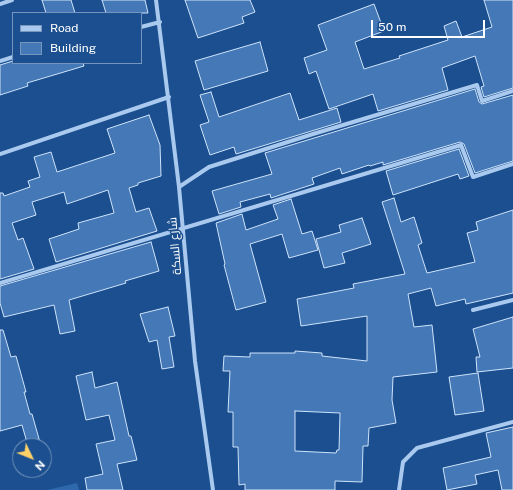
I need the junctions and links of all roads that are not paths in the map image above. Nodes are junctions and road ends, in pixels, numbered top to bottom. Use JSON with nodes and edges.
{"nodes":[{"id":1,"x":12,"y":0,"type":"edge"},
{"id":2,"x":156,"y":0,"type":"edge"},
{"id":3,"x":0,"y":4,"type":"edge"},
{"id":4,"x":160,"y":22,"type":"junction"},
{"id":5,"x":142,"y":27,"type":"edge"},
{"id":6,"x":12,"y":57,"type":"edge"},
{"id":7,"x":0,"y":62,"type":"edge"},
{"id":8,"x":513,"y":91,"type":"edge"},
{"id":9,"x":169,"y":97,"type":"junction"},
{"id":10,"x":0,"y":154,"type":"edge"},
{"id":11,"x":513,"y":164,"type":"edge"},
{"id":12,"x":179,"y":187,"type":"junction"},
{"id":13,"x":183,"y":228,"type":"junction"},
{"id":14,"x":0,"y":283,"type":"edge"},
{"id":15,"x":513,"y":300,"type":"edge"},
{"id":16,"x":473,"y":310,"type":"dead end"},
{"id":17,"x":513,"y":422,"type":"edge"},
{"id":18,"x":212,"y":490,"type":"edge"},
{"id":19,"x":399,"y":490,"type":"edge"}],
"edges":[{"from":1,"to":3,"type":"street"},
{"from":2,"to":4,"type":"street","name":"شارع السكة"},
{"from":4,"to":5,"type":"street"},
{"from":4,"to":9,"type":"street","name":"شارع السكة"},
{"from":6,"to":7,"type":"street"},
{"from":8,"to":12,"type":"street"},
{"from":9,"to":10,"type":"street"},
{"from":9,"to":12,"type":"street","name":"شارع السكة"},
{"from":11,"to":13,"type":"street"},
{"from":12,"to":13,"type":"street","name":"شارع السكة"},
{"from":13,"to":14,"type":"street"},
{"from":13,"to":18,"type":"street","name":"شارع السكة"},
{"from":15,"to":16,"type":"street"},
{"from":17,"to":19,"type":"street"}]}
